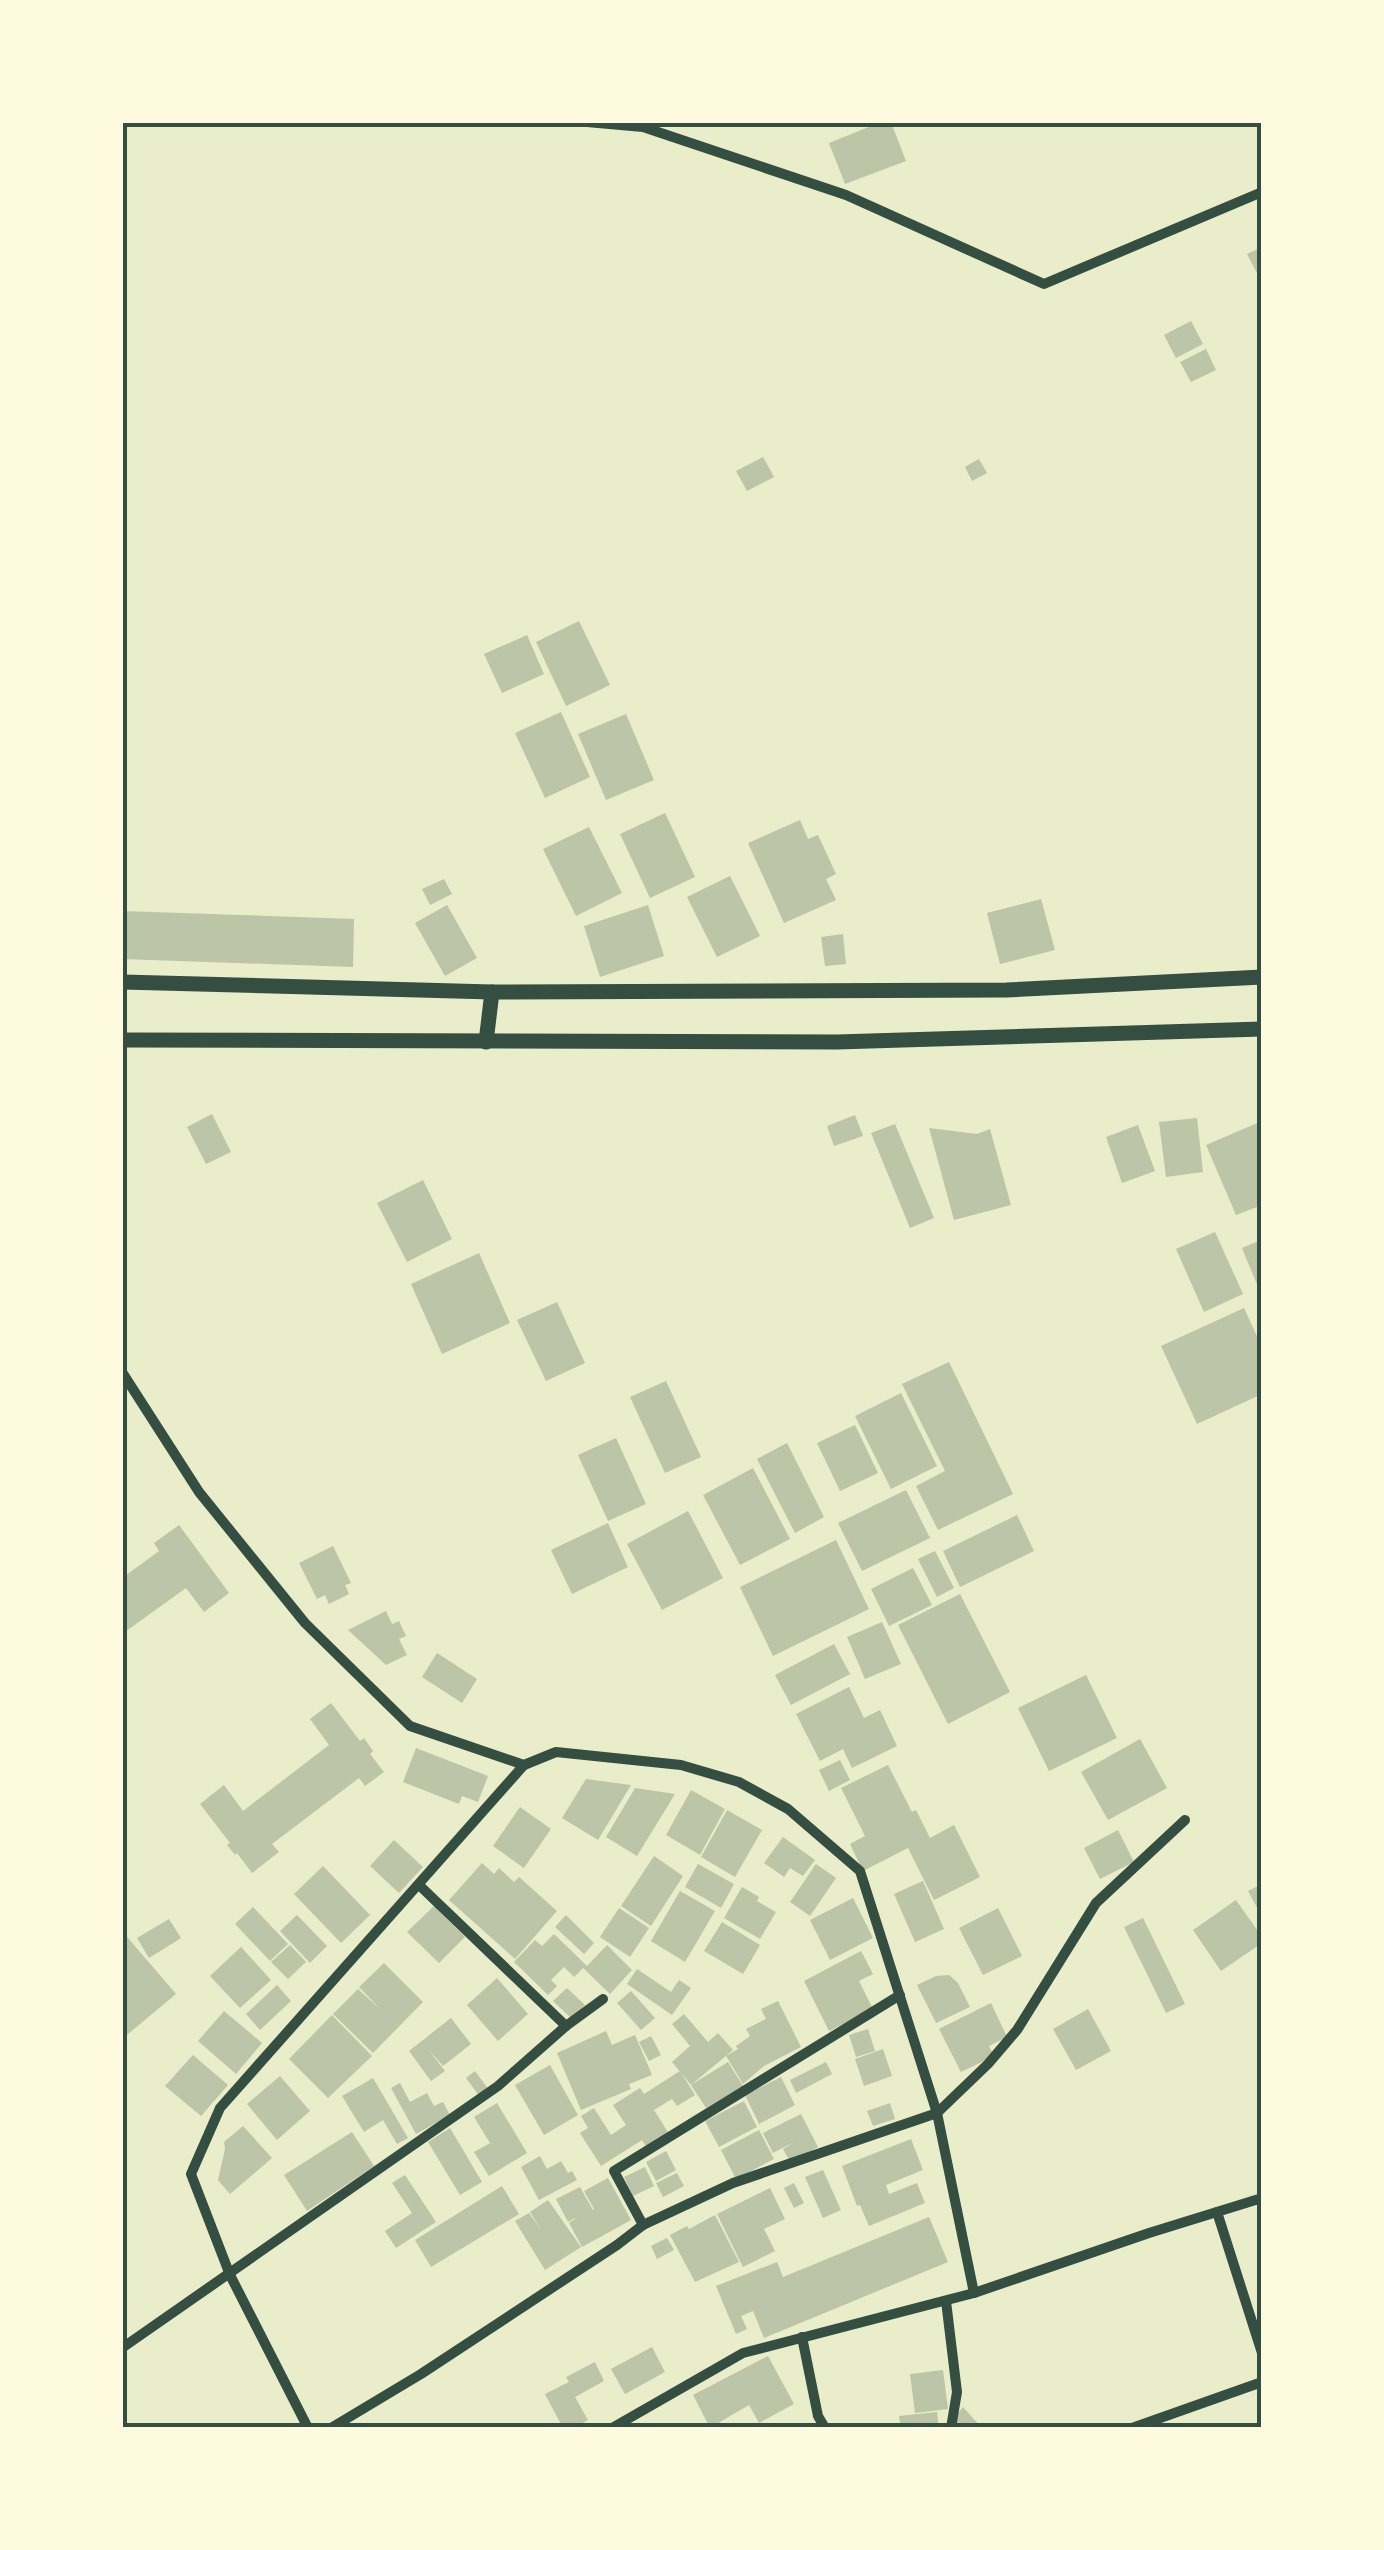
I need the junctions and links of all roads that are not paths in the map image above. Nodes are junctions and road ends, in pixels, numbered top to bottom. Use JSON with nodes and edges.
{"nodes":[{"id":1,"x":587,"y":122,"type":"edge"},
{"id":2,"x":1262,"y":192,"type":"edge"},
{"id":3,"x":1262,"y":977,"type":"edge"},
{"id":4,"x":122,"y":982,"type":"edge"},
{"id":5,"x":492,"y":992,"type":"junction"},
{"id":6,"x":1262,"y":1029,"type":"edge"},
{"id":7,"x":122,"y":1040,"type":"edge"},
{"id":8,"x":486,"y":1042,"type":"junction"},
{"id":9,"x":122,"y":1372,"type":"edge"},
{"id":10,"x":524,"y":1765,"type":"junction"},
{"id":11,"x":1185,"y":1820,"type":"dead end"},
{"id":12,"x":419,"y":1885,"type":"junction"},
{"id":13,"x":900,"y":1995,"type":"junction"},
{"id":14,"x":603,"y":1999,"type":"dead end"},
{"id":15,"x":566,"y":2026,"type":"junction"},
{"id":16,"x":937,"y":2114,"type":"junction"},
{"id":17,"x":1262,"y":2198,"type":"edge"},
{"id":18,"x":1217,"y":2212,"type":"junction"},
{"id":19,"x":643,"y":2224,"type":"junction"},
{"id":20,"x":230,"y":2275,"type":"junction"},
{"id":21,"x":974,"y":2294,"type":"junction"},
{"id":22,"x":946,"y":2301,"type":"junction"},
{"id":23,"x":802,"y":2338,"type":"junction"},
{"id":24,"x":122,"y":2348,"type":"edge"},
{"id":25,"x":1262,"y":2353,"type":"edge"},
{"id":26,"x":1262,"y":2382,"type":"edge"},
{"id":27,"x":613,"y":2427,"type":"edge"},
{"id":28,"x":308,"y":2428,"type":"edge"},
{"id":29,"x":332,"y":2428,"type":"edge"},
{"id":30,"x":825,"y":2428,"type":"edge"},
{"id":31,"x":951,"y":2428,"type":"edge"},
{"id":32,"x":1132,"y":2428,"type":"edge"}],
"edges":[{"from":1,"to":2,"type":"street"},
{"from":3,"to":5,"type":"main road"},
{"from":4,"to":5,"type":"main road"},
{"from":5,"to":8,"type":"main road"},
{"from":6,"to":8,"type":"main road"},
{"from":7,"to":8,"type":"main road"},
{"from":9,"to":10,"type":"street"},
{"from":10,"to":12,"type":"street"},
{"from":10,"to":13,"type":"street"},
{"from":11,"to":16,"type":"street"},
{"from":12,"to":15,"type":"street"},
{"from":12,"to":20,"type":"street"},
{"from":13,"to":16,"type":"street"},
{"from":13,"to":19,"type":"street"},
{"from":14,"to":15,"type":"street"},
{"from":15,"to":20,"type":"street"},
{"from":16,"to":19,"type":"street"},
{"from":16,"to":21,"type":"street"},
{"from":17,"to":18,"type":"street"},
{"from":18,"to":21,"type":"street"},
{"from":18,"to":25,"type":"street"},
{"from":19,"to":29,"type":"street"},
{"from":20,"to":24,"type":"street"},
{"from":20,"to":28,"type":"street"},
{"from":21,"to":22,"type":"street"},
{"from":22,"to":23,"type":"street"},
{"from":22,"to":31,"type":"street"},
{"from":23,"to":27,"type":"street"},
{"from":23,"to":30,"type":"street"},
{"from":26,"to":32,"type":"street"}]}
